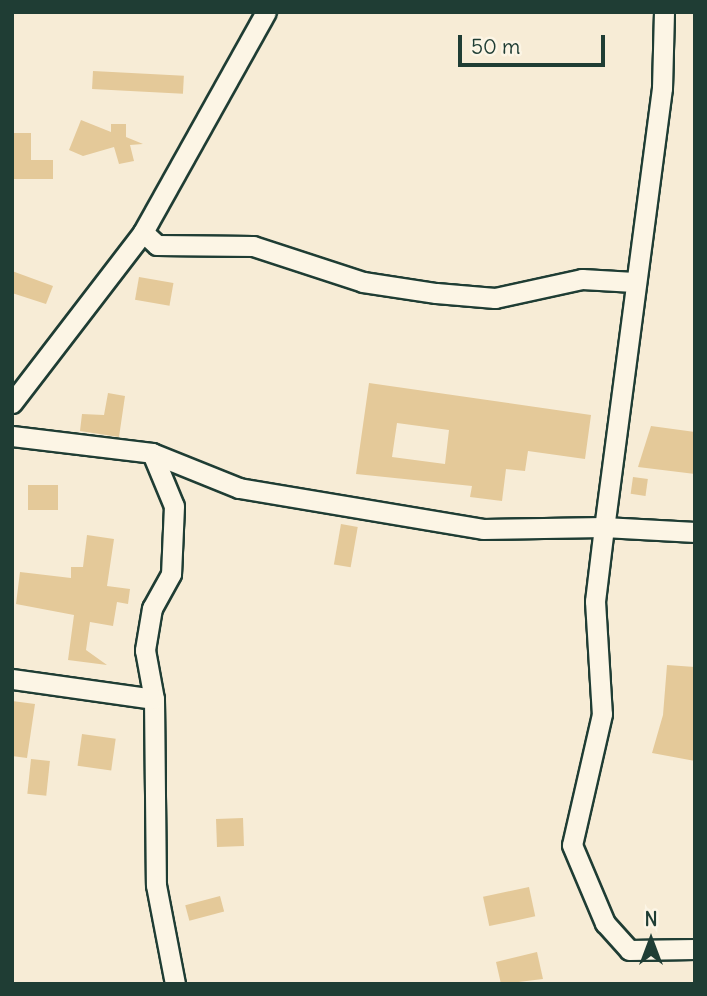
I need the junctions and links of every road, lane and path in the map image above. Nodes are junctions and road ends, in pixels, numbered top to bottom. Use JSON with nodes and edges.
{"nodes":[{"id":1,"x":266,"y":12,"type":"edge"},
{"id":2,"x":664,"y":12,"type":"edge"},
{"id":3,"x":143,"y":232,"type":"junction"},
{"id":4,"x":634,"y":282,"type":"junction"},
{"id":5,"x":12,"y":403,"type":"edge"},
{"id":6,"x":12,"y":436,"type":"edge"},
{"id":7,"x":152,"y":453,"type":"junction"},
{"id":8,"x":604,"y":527,"type":"junction"},
{"id":9,"x":695,"y":532,"type":"edge"},
{"id":10,"x":12,"y":679,"type":"edge"},
{"id":11,"x":154,"y":699,"type":"junction"},
{"id":12,"x":695,"y":949,"type":"edge"},
{"id":13,"x":175,"y":984,"type":"edge"}],
"edges":[{"from":1,"to":3,"type":"street"},
{"from":2,"to":4,"type":"street"},
{"from":3,"to":4,"type":"street"},
{"from":3,"to":5,"type":"street"},
{"from":4,"to":8,"type":"street"},
{"from":6,"to":7,"type":"street"},
{"from":7,"to":8,"type":"street"},
{"from":7,"to":11,"type":"street"},
{"from":8,"to":9,"type":"street"},
{"from":8,"to":12,"type":"street"},
{"from":10,"to":11,"type":"street"},
{"from":11,"to":13,"type":"street"}]}
